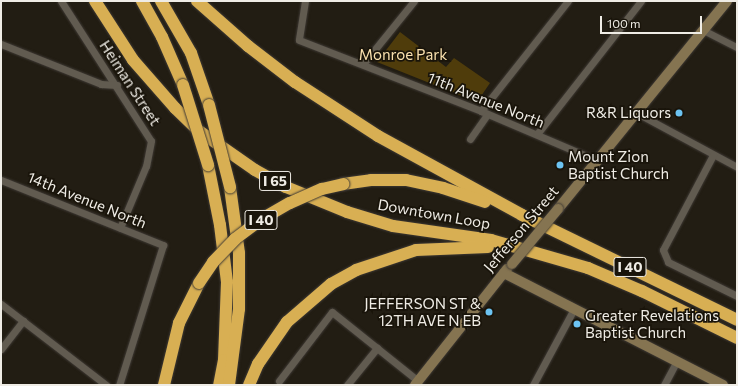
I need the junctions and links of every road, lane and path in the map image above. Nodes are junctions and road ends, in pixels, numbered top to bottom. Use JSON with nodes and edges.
{"nodes":[{"id":1,"x":60,"y":1,"type":"edge"},
{"id":2,"x":95,"y":1,"type":"edge"},
{"id":3,"x":142,"y":1,"type":"edge"},
{"id":4,"x":161,"y":1,"type":"edge"},
{"id":5,"x":197,"y":1,"type":"edge"},
{"id":6,"x":305,"y":1,"type":"edge"},
{"id":7,"x":414,"y":1,"type":"edge"},
{"id":8,"x":568,"y":1,"type":"edge"},
{"id":9,"x":641,"y":1,"type":"edge"},
{"id":10,"x":727,"y":1,"type":"edge"},
{"id":11,"x":703,"y":30,"type":"junction"},
{"id":12,"x":1,"y":44,"type":"edge"},
{"id":13,"x":737,"y":47,"type":"edge"},
{"id":14,"x":363,"y":64,"type":"junction"},
{"id":15,"x":117,"y":85,"type":"junction"},
{"id":16,"x":635,"y":112,"type":"junction"},
{"id":17,"x":484,"y":113,"type":"junction"},
{"id":18,"x":537,"y":134,"type":"junction"},
{"id":19,"x":470,"y":139,"type":"dead end"},
{"id":20,"x":712,"y":155,"type":"junction"},
{"id":21,"x":596,"y":160,"type":"junction"},
{"id":22,"x":737,"y":167,"type":"edge"},
{"id":23,"x":1,"y":180,"type":"edge"},
{"id":24,"x":522,"y":215,"type":"junction"},
{"id":25,"x":120,"y":228,"type":"junction"},
{"id":26,"x":521,"y":249,"type":"junction"},
{"id":27,"x":504,"y":273,"type":"junction"},
{"id":28,"x":737,"y":296,"type":"edge"},
{"id":29,"x":1,"y":304,"type":"edge"},
{"id":30,"x":574,"y":309,"type":"junction"},
{"id":31,"x":737,"y":320,"type":"edge"},
{"id":32,"x":23,"y":321,"type":"junction"},
{"id":33,"x":737,"y":338,"type":"edge"},
{"id":34,"x":377,"y":348,"type":"junction"},
{"id":35,"x":1,"y":349,"type":"edge"},
{"id":36,"x":676,"y":362,"type":"junction"},
{"id":37,"x":279,"y":381,"type":"dead end"},
{"id":38,"x":417,"y":383,"type":"edge"},
{"id":39,"x":106,"y":385,"type":"edge"},
{"id":40,"x":119,"y":385,"type":"edge"},
{"id":41,"x":164,"y":385,"type":"edge"},
{"id":42,"x":220,"y":385,"type":"edge"},
{"id":43,"x":229,"y":385,"type":"edge"},
{"id":44,"x":249,"y":385,"type":"edge"},
{"id":45,"x":347,"y":385,"type":"edge"},
{"id":46,"x":533,"y":385,"type":"edge"},
{"id":47,"x":664,"y":385,"type":"edge"},
{"id":48,"x":723,"y":385,"type":"edge"}],
"edges":[{"from":1,"to":15,"type":"street","name":"Heiman Street"},
{"from":2,"to":26,"type":"highway","name":"Downtown Loop","number":"I 65"},
{"from":3,"to":42,"type":"highway","bridge":true},
{"from":4,"to":43,"type":"highway","bridge":true},
{"from":5,"to":24,"type":"highway","name":"Downtown Loop"},
{"from":6,"to":14,"type":"street","name":"11th Avenue North"},
{"from":7,"to":14,"type":"street"},
{"from":8,"to":17,"type":"street"},
{"from":9,"to":18,"type":"street"},
{"from":10,"to":11,"type":"main road","name":"Jefferson Street"},
{"from":11,"to":13,"type":"street"},
{"from":11,"to":16,"type":"main road","name":"Jefferson Street"},
{"from":12,"to":15,"type":"street"},
{"from":14,"to":17,"type":"street","name":"11th Avenue North"},
{"from":15,"to":25,"type":"street","name":"Heiman Street"},
{"from":16,"to":20,"type":"street"},
{"from":16,"to":21,"type":"main road","name":"Jefferson Street"},
{"from":17,"to":18,"type":"street","name":"11th Avenue North"},
{"from":17,"to":19,"type":"street"},
{"from":18,"to":21,"type":"street","name":"11th Avenue North"},
{"from":20,"to":22,"type":"street"},
{"from":20,"to":28,"type":"street"},
{"from":21,"to":27,"type":"main road","name":"Jefferson Street","bridge":true},
{"from":23,"to":25,"type":"street","name":"14th Avenue North"},
{"from":24,"to":31,"type":"highway","name":"Downtown Loop","number":"I 40"},
{"from":24,"to":41,"type":"highway","number":"I 40","bridge":true},
{"from":25,"to":40,"type":"street","name":"14th Avenue North"},
{"from":26,"to":33,"type":"highway","name":"Downtown Loop","number":"I 40"},
{"from":26,"to":44,"type":"highway"},
{"from":27,"to":30,"type":"main road"},
{"from":27,"to":38,"type":"main road","name":"Jefferson Street"},
{"from":29,"to":32,"type":"street"},
{"from":30,"to":36,"type":"main road"},
{"from":30,"to":46,"type":"street"},
{"from":32,"to":35,"type":"street"},
{"from":32,"to":39,"type":"street"},
{"from":34,"to":37,"type":"street"},
{"from":34,"to":38,"type":"street"},
{"from":34,"to":45,"type":"street"},
{"from":36,"to":47,"type":"street"},
{"from":36,"to":48,"type":"main road"}]}
